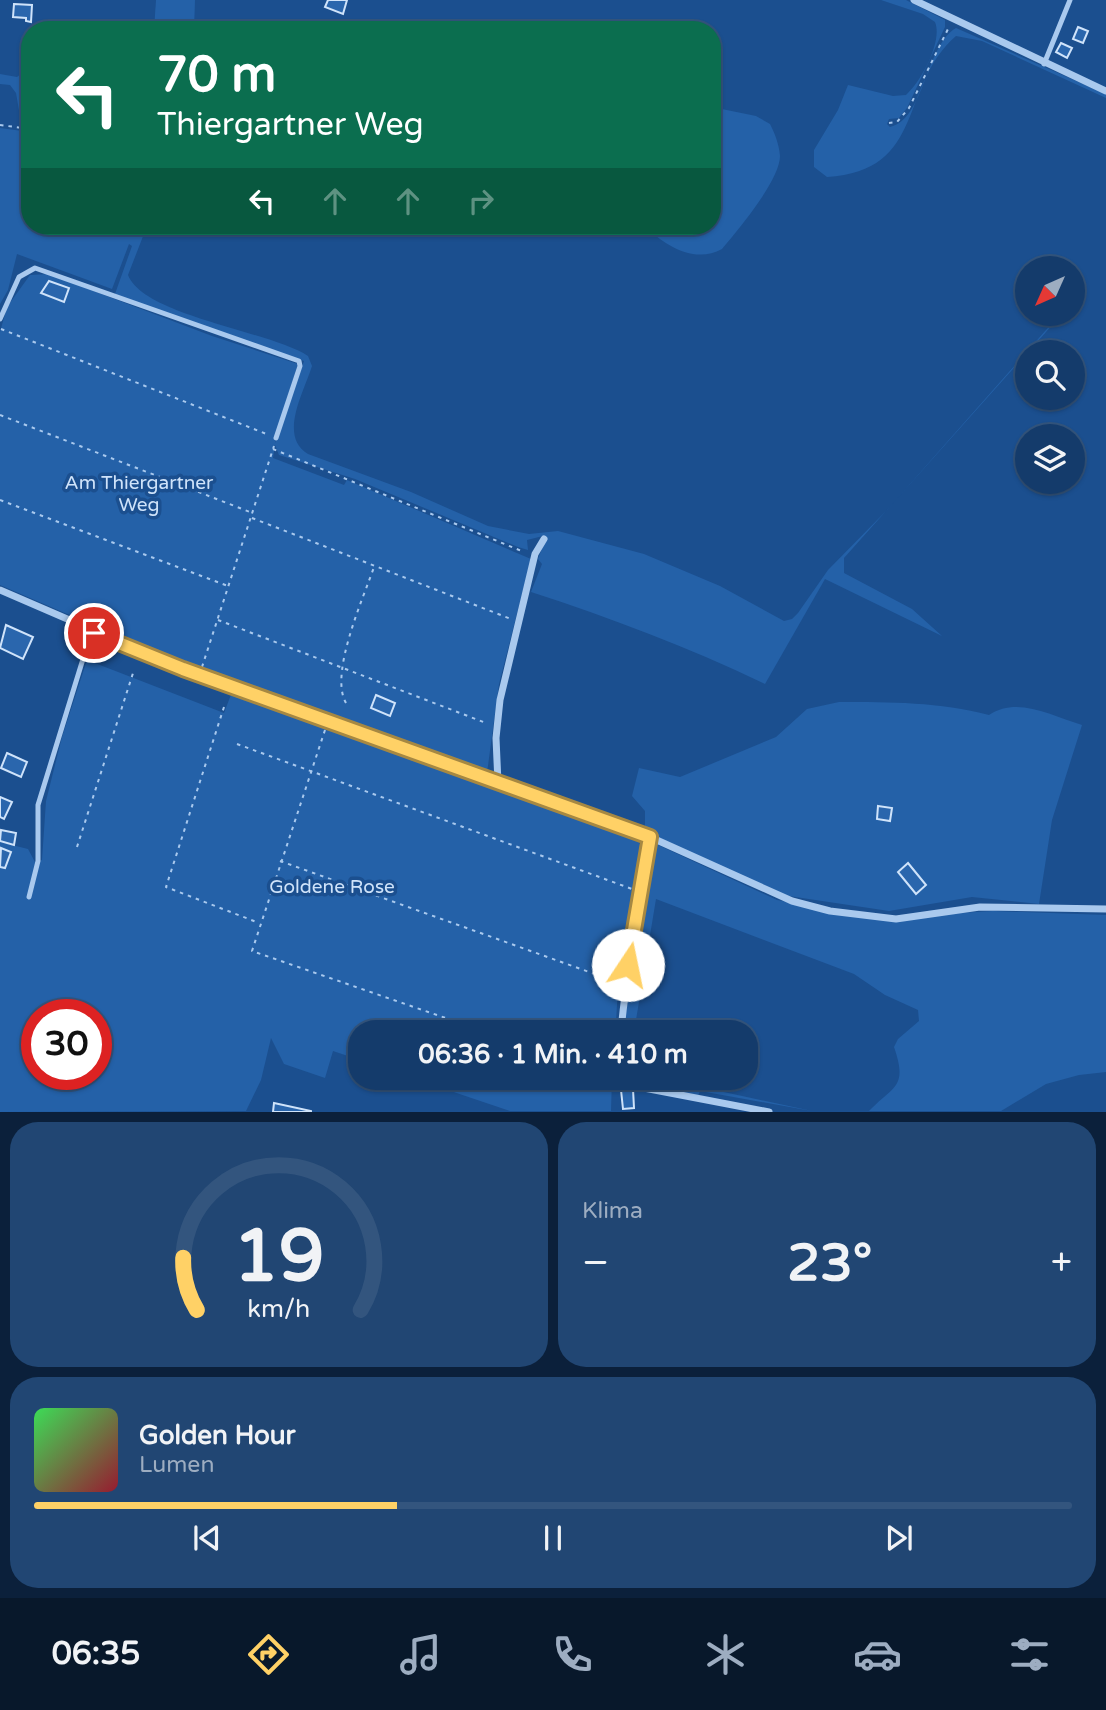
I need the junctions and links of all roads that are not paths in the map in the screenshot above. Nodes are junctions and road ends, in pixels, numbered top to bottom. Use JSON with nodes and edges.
{"nodes":[{"id":1,"x":914,"y":0,"type":"edge"},
{"id":2,"x":1070,"y":0,"type":"edge"},
{"id":3,"x":1044,"y":64,"type":"junction"},
{"id":4,"x":1106,"y":91,"type":"edge"},
{"id":5,"x":0,"y":319,"type":"edge"},
{"id":6,"x":276,"y":438,"type":"road end"},
{"id":7,"x":544,"y":539,"type":"dead end"},
{"id":8,"x":0,"y":590,"type":"edge"},
{"id":9,"x":94,"y":633,"type":"junction"},
{"id":10,"x":498,"y":783,"type":"junction"},
{"id":11,"x":650,"y":837,"type":"junction"},
{"id":12,"x":29,"y":897,"type":"dead end"},
{"id":13,"x":1106,"y":909,"type":"edge"},
{"id":14,"x":622,"y":1020,"type":"edge"},
{"id":15,"x":655,"y":1090,"type":"edge"},
{"id":16,"x":769,"y":1111,"type":"edge"}],
"edges":[{"from":1,"to":3,"type":"street"},
{"from":2,"to":3,"type":"lane"},
{"from":3,"to":4,"type":"street"},
{"from":5,"to":6,"type":"lane"},
{"from":7,"to":10,"type":"street"},
{"from":8,"to":9,"type":"street"},
{"from":9,"to":10,"type":"street"},
{"from":9,"to":12,"type":"lane"},
{"from":10,"to":11,"type":"street"},
{"from":11,"to":13,"type":"street"},
{"from":11,"to":14,"type":"street"},
{"from":15,"to":16,"type":"street"}]}
